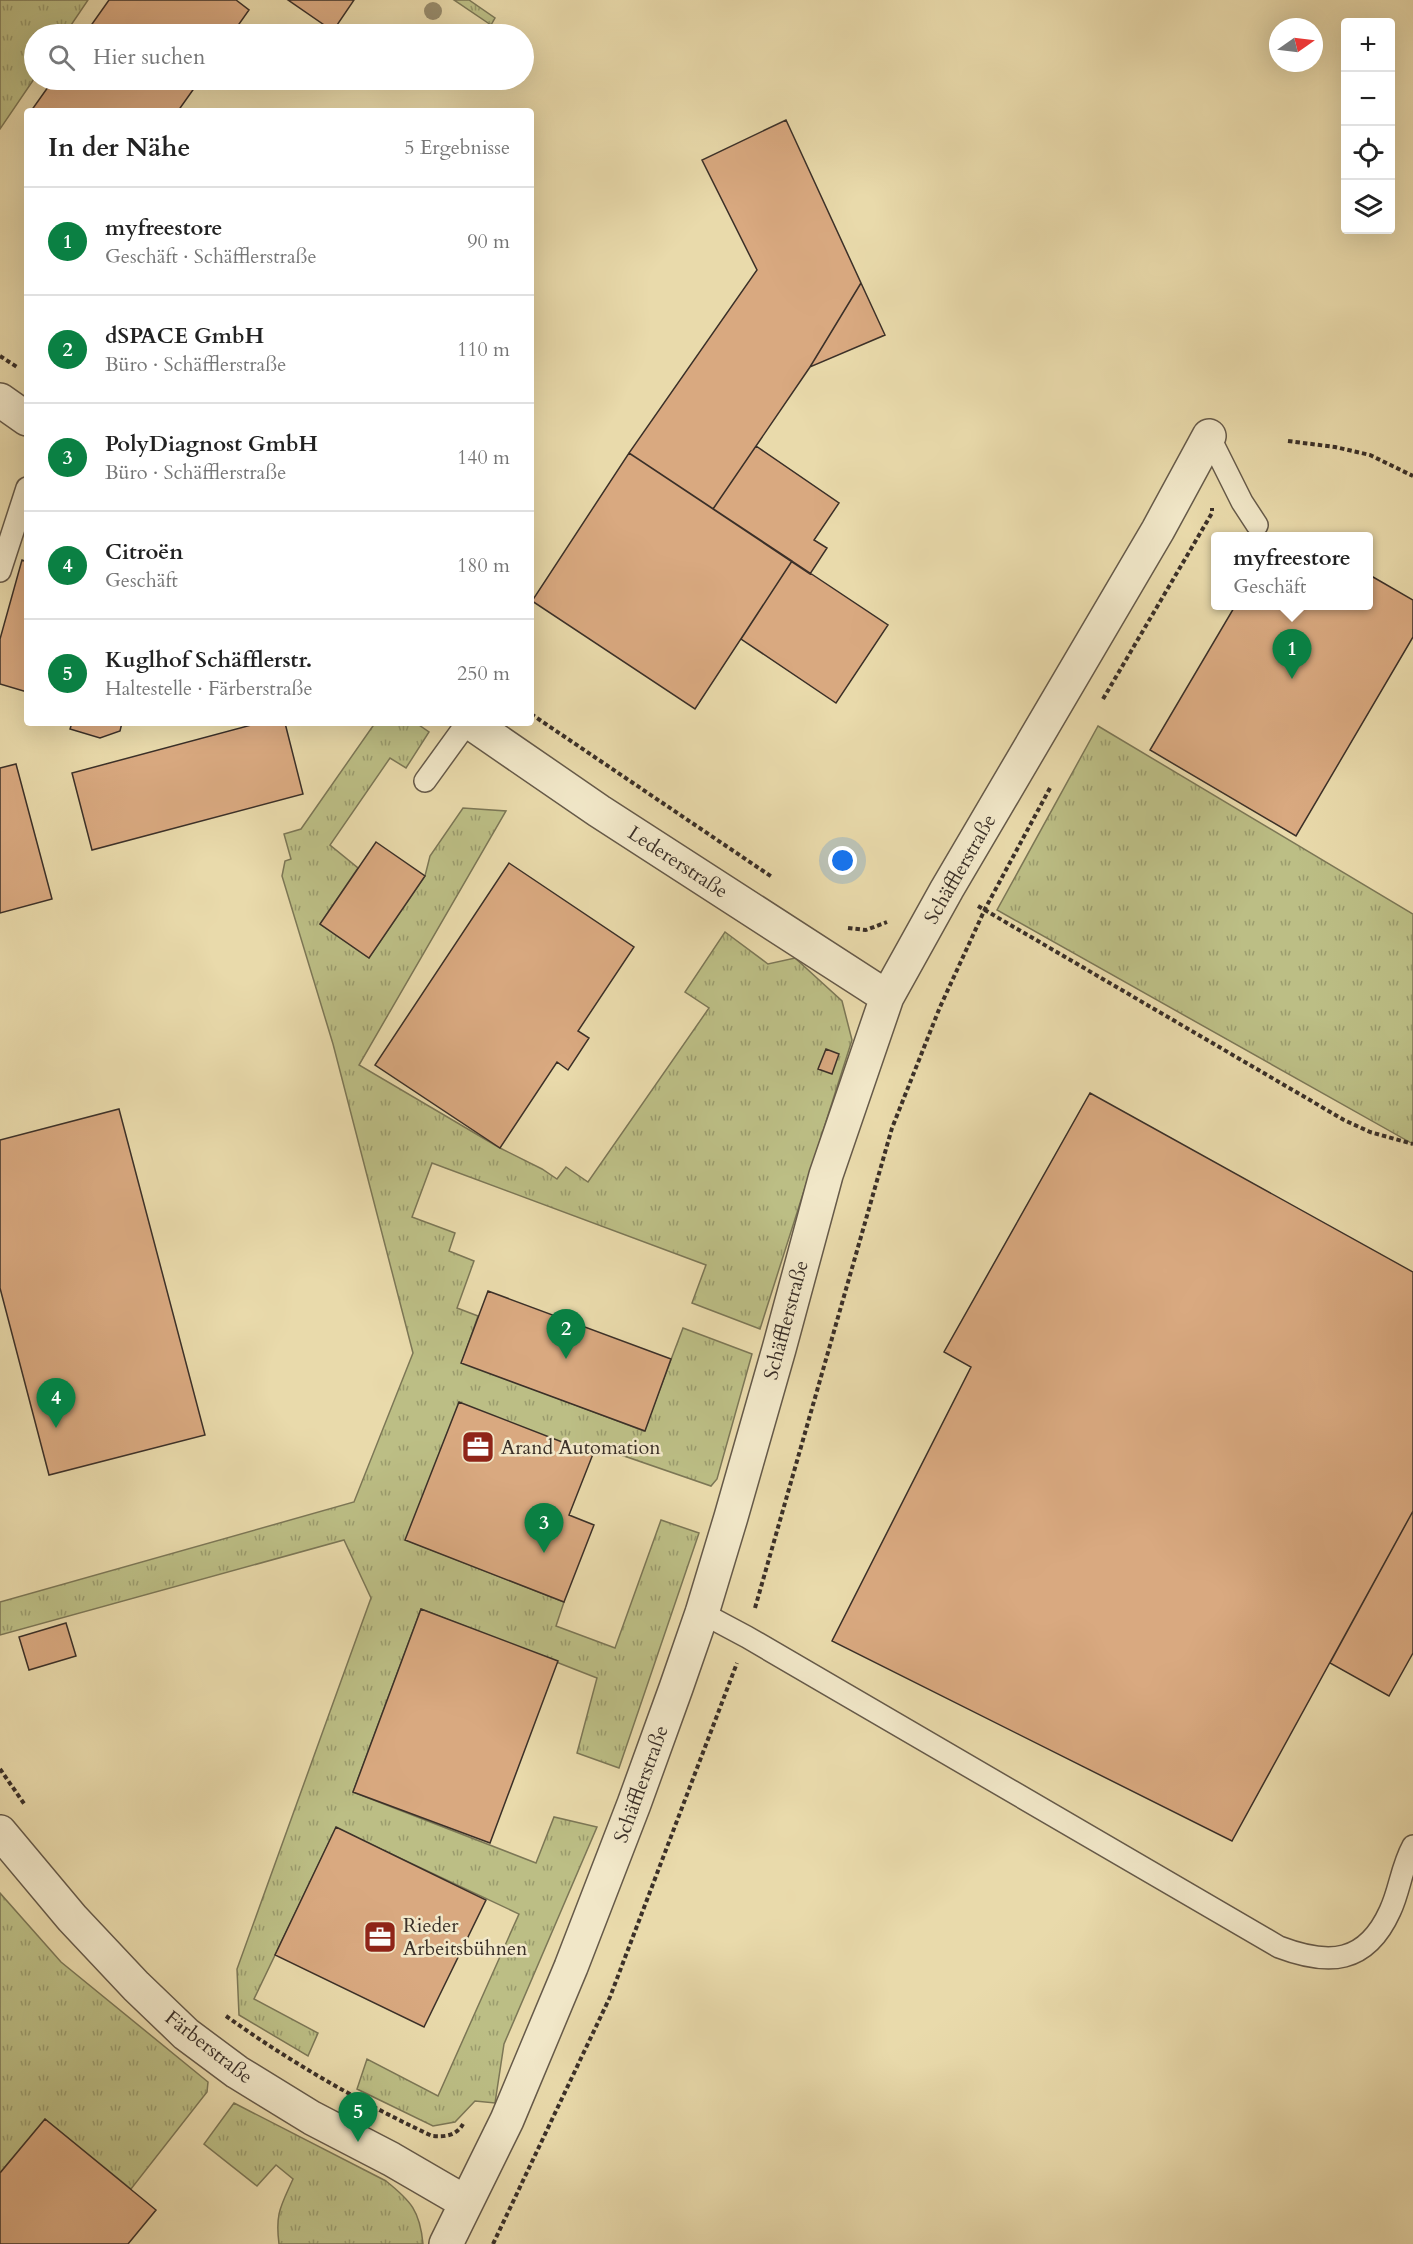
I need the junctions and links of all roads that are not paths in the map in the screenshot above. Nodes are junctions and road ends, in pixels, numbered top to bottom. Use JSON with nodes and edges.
{"nodes":[{"id":1,"x":0,"y":400,"type":"edge"},
{"id":2,"x":24,"y":417,"type":"edge"},
{"id":3,"x":1209,"y":435,"type":"joint"},
{"id":4,"x":24,"y":497,"type":"edge"},
{"id":5,"x":1257,"y":525,"type":"dead end"},
{"id":6,"x":0,"y":571,"type":"edge"},
{"id":7,"x":467,"y":726,"type":"edge"},
{"id":8,"x":473,"y":726,"type":"edge"},
{"id":9,"x":425,"y":781,"type":"dead end"},
{"id":10,"x":888,"y":997,"type":"junction"},
{"id":11,"x":702,"y":1613,"type":"junction"},
{"id":12,"x":0,"y":1832,"type":"edge"},
{"id":13,"x":1413,"y":1846,"type":"edge"},
{"id":14,"x":465,"y":2202,"type":"junction"},
{"id":15,"x":446,"y":2244,"type":"edge"}],
"edges":[{"from":1,"to":2,"type":"street"},
{"from":3,"to":5,"type":"lane"},
{"from":3,"to":10,"type":"street","name":"Schäfflerstraße"},
{"from":4,"to":6,"type":"lane"},
{"from":7,"to":9,"type":"lane"},
{"from":8,"to":10,"type":"street","name":"Ledererstraße"},
{"from":10,"to":11,"type":"street","name":"Schäfflerstraße"},
{"from":11,"to":13,"type":"lane"},
{"from":11,"to":14,"type":"street","name":"Schäfflerstraße"},
{"from":12,"to":14,"type":"street","name":"Färberstraße"},
{"from":14,"to":15,"type":"street","name":"Schäfflerstraße"}]}
